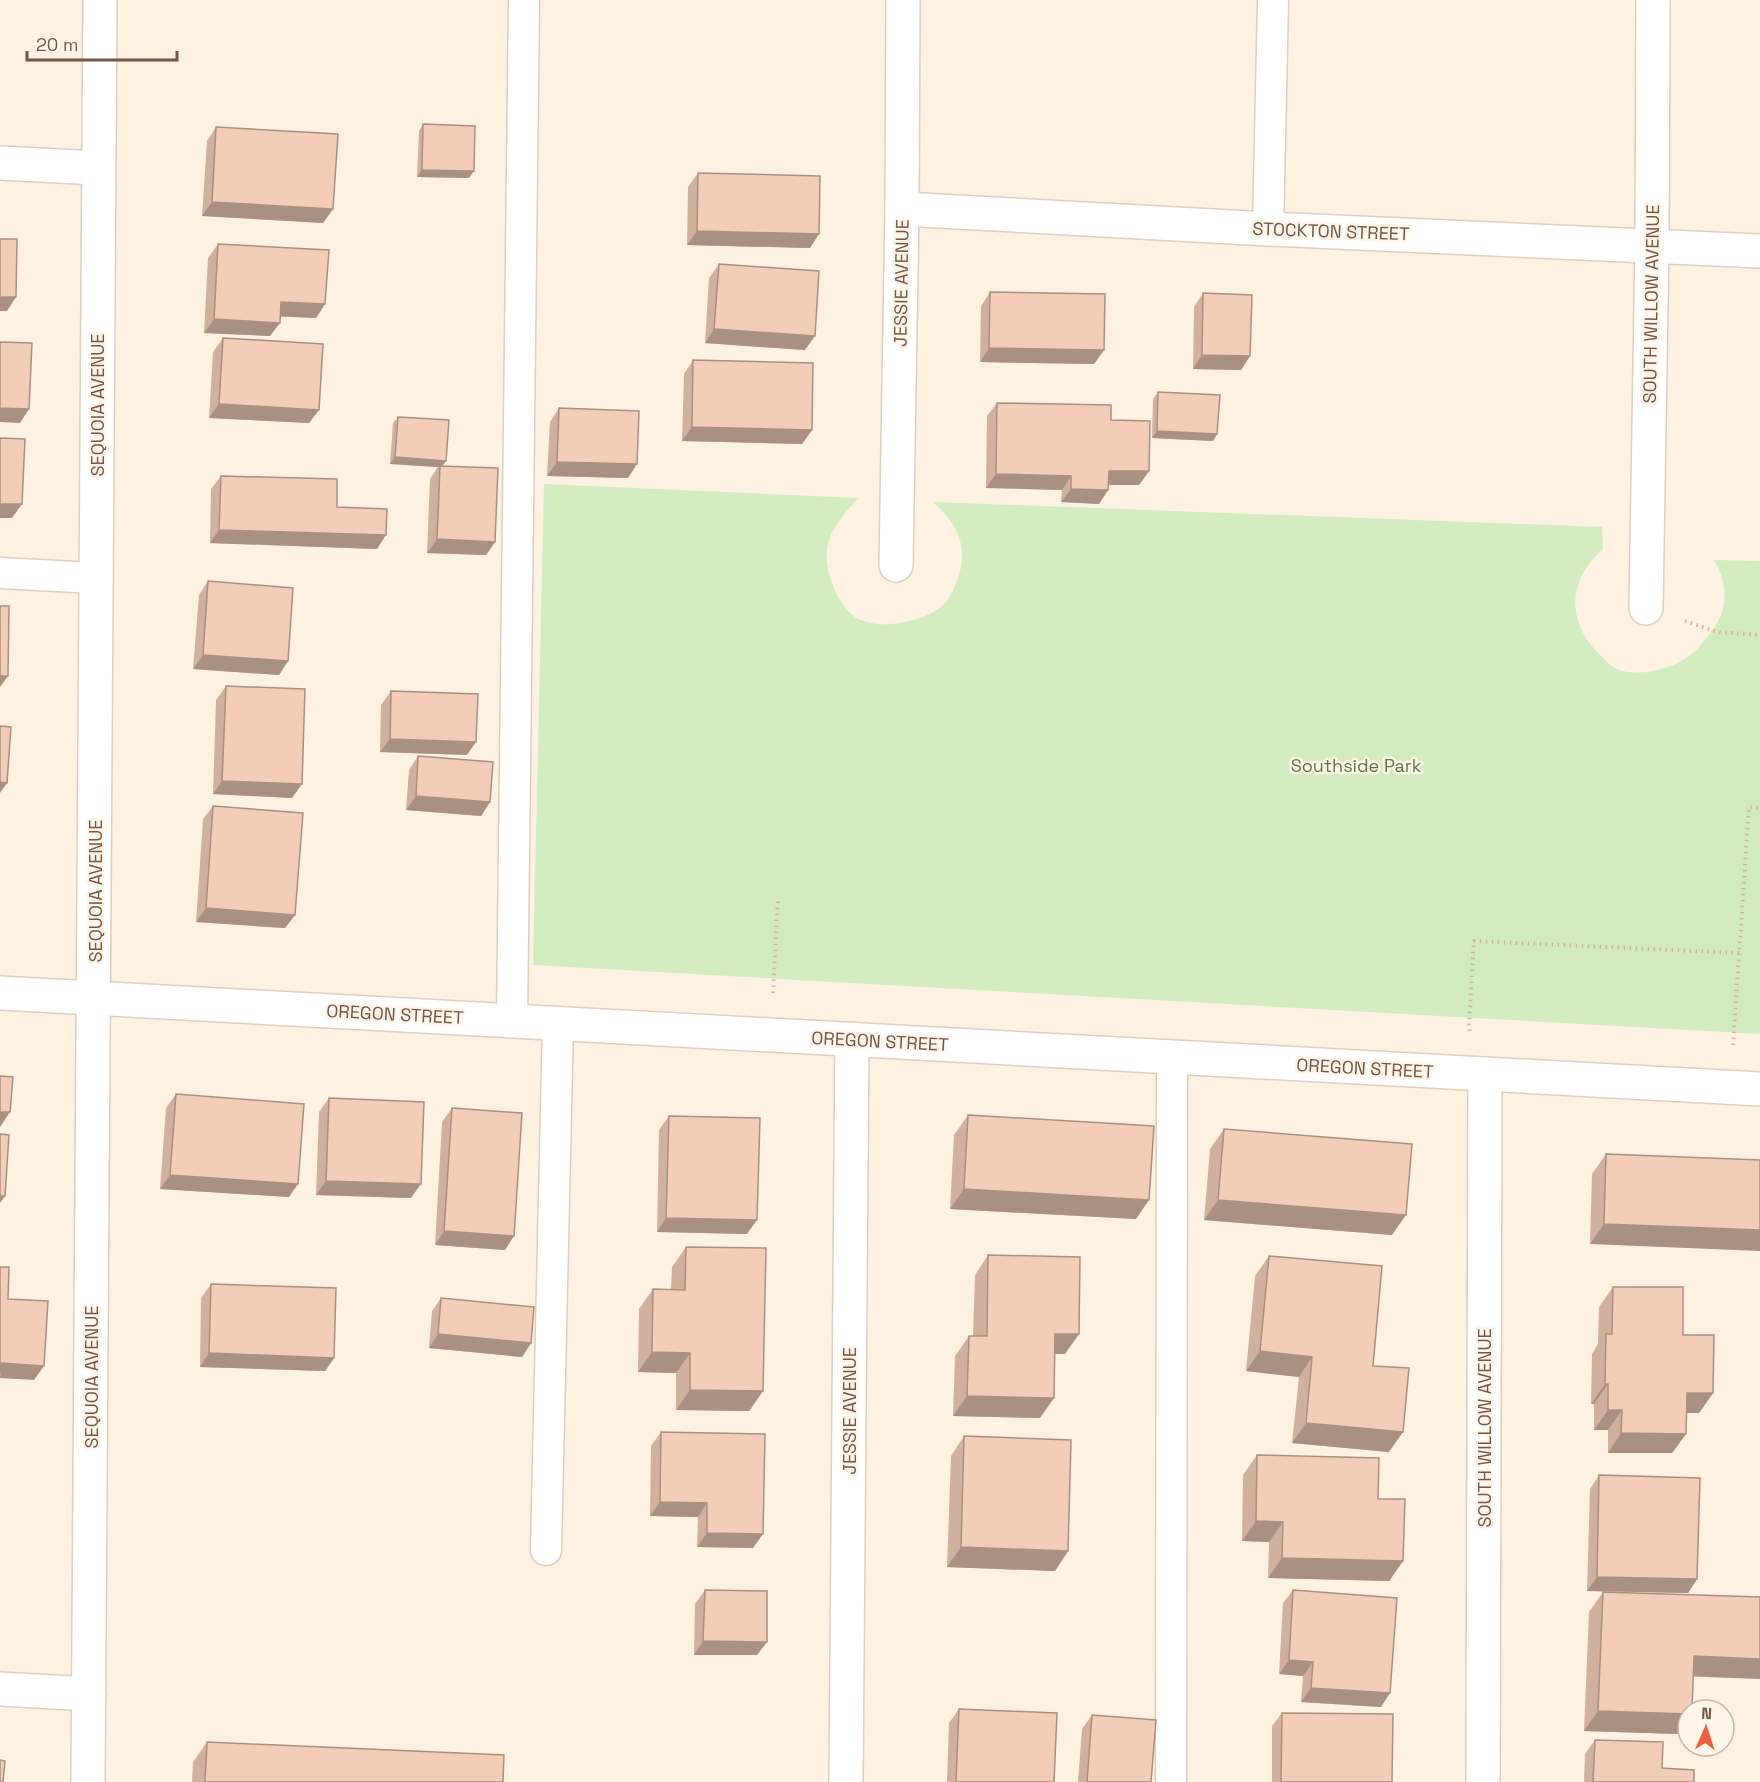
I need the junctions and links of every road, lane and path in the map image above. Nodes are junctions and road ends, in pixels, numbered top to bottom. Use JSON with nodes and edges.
{"nodes":[{"id":1,"x":100,"y":0,"type":"edge"},
{"id":2,"x":524,"y":0,"type":"edge"},
{"id":3,"x":903,"y":0,"type":"edge"},
{"id":4,"x":1273,"y":0,"type":"edge"},
{"id":5,"x":1653,"y":0,"type":"edge"},
{"id":6,"x":0,"y":163,"type":"edge"},
{"id":7,"x":98,"y":168,"type":"junction"},
{"id":8,"x":902,"y":208,"type":"junction"},
{"id":9,"x":1269,"y":229,"type":"junction"},
{"id":10,"x":1652,"y":244,"type":"junction"},
{"id":11,"x":1760,"y":251,"type":"edge"},
{"id":12,"x":896,"y":565,"type":"dead end"},
{"id":13,"x":0,"y":573,"type":"edge"},
{"id":14,"x":95,"y":578,"type":"junction"},
{"id":15,"x":1647,"y":608,"type":"joint"},
{"id":16,"x":1760,"y":635,"type":"edge"},
{"id":17,"x":1760,"y":808,"type":"edge"},
{"id":18,"x":778,"y":898,"type":"dead end"},
{"id":19,"x":1739,"y":953,"type":"junction"},
{"id":20,"x":0,"y":993,"type":"edge"},
{"id":21,"x":94,"y":998,"type":"junction"},
{"id":22,"x":512,"y":1021,"type":"junction"},
{"id":23,"x":558,"y":1023,"type":"junction"},
{"id":24,"x":770,"y":1035,"type":"junction"},
{"id":25,"x":852,"y":1039,"type":"junction"},
{"id":26,"x":1172,"y":1057,"type":"junction"},
{"id":27,"x":1485,"y":1074,"type":"junction"},
{"id":28,"x":1745,"y":1089,"type":"edge"},
{"id":29,"x":546,"y":1550,"type":"dead end"},
{"id":30,"x":0,"y":1689,"type":"edge"},
{"id":31,"x":89,"y":1694,"type":"junction"},
{"id":32,"x":88,"y":1782,"type":"edge"},
{"id":33,"x":846,"y":1782,"type":"edge"},
{"id":34,"x":1171,"y":1782,"type":"edge"},
{"id":35,"x":1483,"y":1782,"type":"edge"}],
"edges":[{"from":1,"to":7,"type":"street","name":"SEQUOIA AVENUE"},
{"from":2,"to":22,"type":"lane"},
{"from":3,"to":8,"type":"street","name":"JESSIE AVENUE"},
{"from":4,"to":9,"type":"lane"},
{"from":5,"to":10,"type":"street","name":"SOUTH WILLOW AVENUE"},
{"from":6,"to":7,"type":"street"},
{"from":7,"to":14,"type":"street","name":"SEQUOIA AVENUE"},
{"from":8,"to":9,"type":"street","name":"STOCKTON STREET"},
{"from":8,"to":12,"type":"street","name":"JESSIE AVENUE"},
{"from":9,"to":10,"type":"street","name":"STOCKTON STREET"},
{"from":10,"to":11,"type":"street","name":"STOCKTON STREET"},
{"from":10,"to":15,"type":"street","name":"SOUTH WILLOW AVENUE"},
{"from":13,"to":14,"type":"lane"},
{"from":14,"to":21,"type":"street","name":"SEQUOIA AVENUE"},
{"from":15,"to":16,"type":"path"},
{"from":17,"to":19,"type":"path"},
{"from":18,"to":24,"type":"path"},
{"from":19,"to":27,"type":"path"},
{"from":19,"to":28,"type":"path"},
{"from":20,"to":21,"type":"street","name":"OREGON STREET"},
{"from":21,"to":22,"type":"street","name":"OREGON STREET"},
{"from":21,"to":31,"type":"street","name":"SEQUOIA AVENUE"},
{"from":22,"to":23,"type":"street","name":"OREGON STREET"},
{"from":23,"to":24,"type":"street","name":"OREGON STREET"},
{"from":23,"to":29,"type":"lane"},
{"from":24,"to":25,"type":"street","name":"OREGON STREET"},
{"from":25,"to":26,"type":"street","name":"OREGON STREET"},
{"from":25,"to":33,"type":"street","name":"JESSIE AVENUE"},
{"from":26,"to":27,"type":"street","name":"OREGON STREET"},
{"from":26,"to":34,"type":"lane"},
{"from":27,"to":28,"type":"street","name":"OREGON STREET"},
{"from":27,"to":35,"type":"street","name":"SOUTH WILLOW AVENUE"},
{"from":30,"to":31,"type":"street"},
{"from":31,"to":32,"type":"street","name":"SEQUOIA AVENUE"}]}
